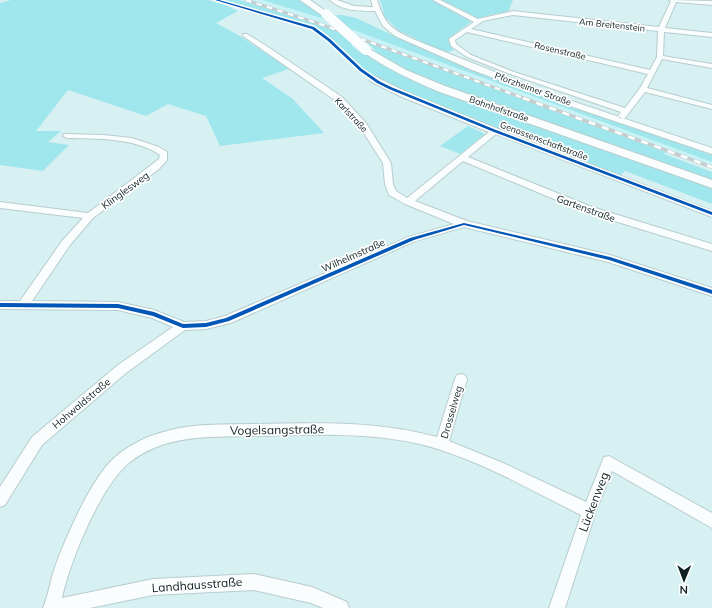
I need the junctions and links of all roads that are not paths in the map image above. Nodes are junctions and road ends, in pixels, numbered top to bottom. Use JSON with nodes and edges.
{"nodes":[{"id":1,"x":304,"y":0,"type":"edge"},
{"id":2,"x":333,"y":0,"type":"edge"},
{"id":3,"x":374,"y":0,"type":"edge"},
{"id":4,"x":436,"y":0,"type":"edge"},
{"id":5,"x":673,"y":0,"type":"edge"},
{"id":6,"x":712,"y":3,"type":"edge"},
{"id":7,"x":377,"y":9,"type":"junction"},
{"id":8,"x":479,"y":22,"type":"junction"},
{"id":9,"x":466,"y":30,"type":"junction"},
{"id":10,"x":661,"y":30,"type":"junction"},
{"id":11,"x":245,"y":35,"type":"dead end"},
{"id":12,"x":712,"y":35,"type":"edge"},
{"id":13,"x":660,"y":57,"type":"junction"},
{"id":14,"x":712,"y":66,"type":"edge"},
{"id":15,"x":652,"y":73,"type":"junction"},
{"id":16,"x":373,"y":79,"type":"dead end"},
{"id":17,"x":643,"y":89,"type":"junction"},
{"id":18,"x":712,"y":106,"type":"edge"},
{"id":19,"x":627,"y":111,"type":"junction"},
{"id":20,"x":618,"y":120,"type":"junction"},
{"id":21,"x":495,"y":131,"type":"junction"},
{"id":22,"x":67,"y":136,"type":"dead end"},
{"id":23,"x":712,"y":151,"type":"edge"},
{"id":24,"x":463,"y":158,"type":"junction"},
{"id":25,"x":712,"y":184,"type":"edge"},
{"id":26,"x":408,"y":202,"type":"junction"},
{"id":27,"x":0,"y":205,"type":"edge"},
{"id":28,"x":712,"y":214,"type":"edge"},
{"id":29,"x":90,"y":216,"type":"junction"},
{"id":30,"x":464,"y":224,"type":"junction"},
{"id":31,"x":712,"y":248,"type":"edge"},
{"id":32,"x":712,"y":292,"type":"edge"},
{"id":33,"x":0,"y":305,"type":"edge"},
{"id":34,"x":23,"y":305,"type":"junction"},
{"id":35,"x":183,"y":326,"type":"junction"},
{"id":36,"x":460,"y":379,"type":"dead end"},
{"id":37,"x":442,"y":444,"type":"junction"},
{"id":38,"x":0,"y":500,"type":"edge"},
{"id":39,"x":589,"y":511,"type":"junction"},
{"id":40,"x":712,"y":521,"type":"edge"},
{"id":41,"x":51,"y":608,"type":"edge"},
{"id":42,"x":341,"y":608,"type":"edge"},
{"id":43,"x":557,"y":608,"type":"edge"}],
"edges":[{"from":1,"to":25,"type":"main road","name":"Bahnhofstraße","bridge":true},
{"from":2,"to":7,"type":"street"},
{"from":3,"to":7,"type":"street","name":"Pforzheimer Straße"},
{"from":4,"to":8,"type":"street"},
{"from":5,"to":6,"type":"street"},
{"from":5,"to":10,"type":"street"},
{"from":7,"to":20,"type":"street","name":"Pforzheimer Straße"},
{"from":8,"to":9,"type":"street","name":"Am Breitenstein"},
{"from":8,"to":10,"type":"street","name":"Am Breitenstein"},
{"from":9,"to":15,"type":"street","name":"Rosenstraße"},
{"from":9,"to":19,"type":"street","name":"Am Breitenstein"},
{"from":10,"to":12,"type":"street","name":"Am Breitenstein"},
{"from":10,"to":13,"type":"street"},
{"from":11,"to":26,"type":"street","name":"Karlstraße"},
{"from":13,"to":14,"type":"street"},
{"from":13,"to":15,"type":"street"},
{"from":15,"to":17,"type":"street"},
{"from":16,"to":21,"type":"street","name":"Genossenschaftstraße"},
{"from":17,"to":18,"type":"street"},
{"from":17,"to":19,"type":"street"},
{"from":19,"to":20,"type":"street"},
{"from":20,"to":23,"type":"street","name":"Pforzheimer Straße"},
{"from":21,"to":24,"type":"street"},
{"from":21,"to":28,"type":"street","name":"Genossenschaftstraße"},
{"from":22,"to":29,"type":"street","name":"Klinglesweg"},
{"from":24,"to":26,"type":"street"},
{"from":24,"to":31,"type":"street","name":"Gartenstraße"},
{"from":26,"to":30,"type":"street","name":"Karlstraße"},
{"from":27,"to":29,"type":"street"},
{"from":29,"to":34,"type":"street","name":"Klinglesweg"},
{"from":30,"to":32,"type":"street","name":"Wilhelmstraße"},
{"from":30,"to":35,"type":"street","name":"Wilhelmstraße"},
{"from":33,"to":34,"type":"street","name":"Wilhelmstraße"},
{"from":34,"to":35,"type":"street","name":"Wilhelmstraße"},
{"from":35,"to":38,"type":"street","name":"Hohwaldstraße"},
{"from":36,"to":37,"type":"street","name":"Drosselweg"},
{"from":37,"to":39,"type":"street","name":"Vogelsangstraße"},
{"from":37,"to":41,"type":"street","name":"Vogelsangstraße"},
{"from":39,"to":40,"type":"street","name":"Lückenweg"},
{"from":39,"to":43,"type":"street","name":"Lückenweg"},
{"from":41,"to":42,"type":"street","name":"Landhausstraße"}]}
